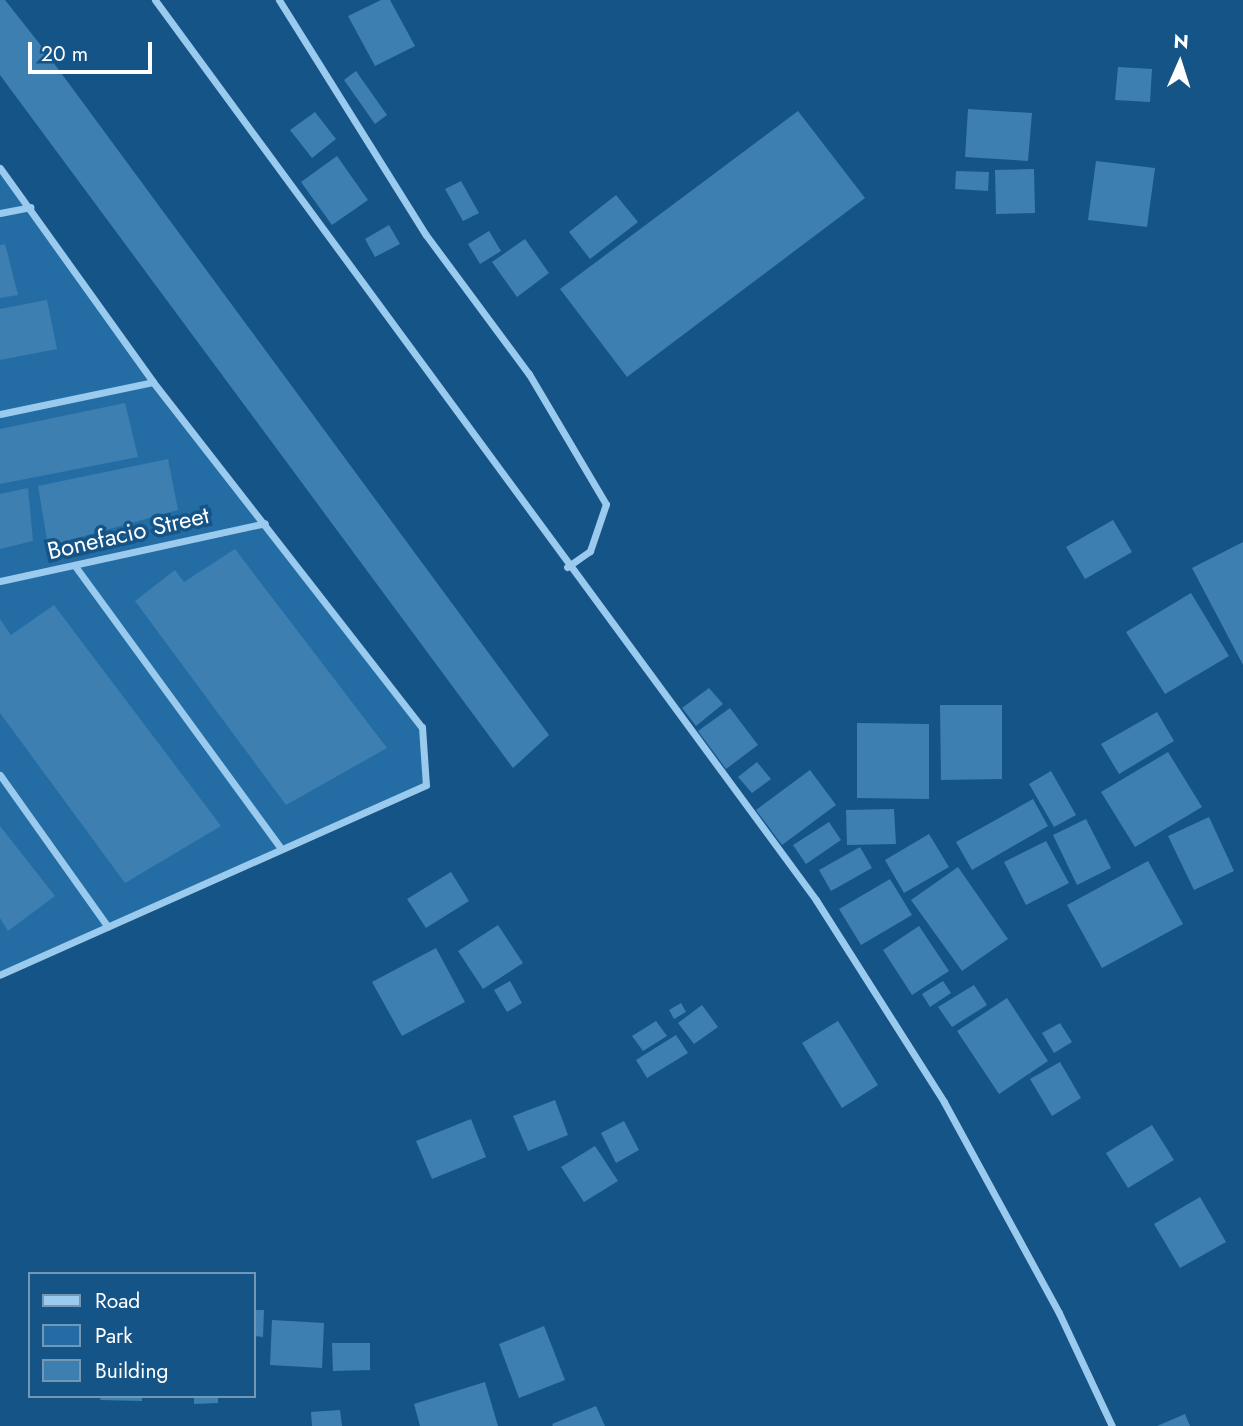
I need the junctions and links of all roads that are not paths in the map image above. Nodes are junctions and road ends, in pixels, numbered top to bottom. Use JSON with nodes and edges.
{"nodes":[{"id":1,"x":155,"y":0,"type":"edge"},
{"id":2,"x":279,"y":0,"type":"edge"},
{"id":3,"x":0,"y":168,"type":"edge"},
{"id":4,"x":30,"y":207,"type":"junction"},
{"id":5,"x":0,"y":213,"type":"edge"},
{"id":6,"x":153,"y":382,"type":"junction"},
{"id":7,"x":0,"y":414,"type":"edge"},
{"id":8,"x":265,"y":523,"type":"junction"},
{"id":9,"x":75,"y":566,"type":"junction"},
{"id":10,"x":568,"y":567,"type":"junction"},
{"id":11,"x":0,"y":581,"type":"edge"},
{"id":12,"x":0,"y":775,"type":"edge"},
{"id":13,"x":280,"y":847,"type":"junction"},
{"id":14,"x":107,"y":926,"type":"junction"},
{"id":15,"x":0,"y":975,"type":"edge"},
{"id":16,"x":1112,"y":1426,"type":"edge"}],
"edges":[{"from":1,"to":10,"type":"street"},
{"from":2,"to":10,"type":"street"},
{"from":3,"to":4,"type":"street"},
{"from":4,"to":5,"type":"street"},
{"from":4,"to":6,"type":"street"},
{"from":6,"to":7,"type":"street"},
{"from":6,"to":8,"type":"street"},
{"from":8,"to":9,"type":"street","name":"Bonefacio Street"},
{"from":8,"to":13,"type":"street"},
{"from":9,"to":11,"type":"street","name":"Bonefacio Street"},
{"from":9,"to":13,"type":"street"},
{"from":10,"to":16,"type":"street"},
{"from":12,"to":14,"type":"street"},
{"from":13,"to":14,"type":"street"},
{"from":14,"to":15,"type":"street"}]}
